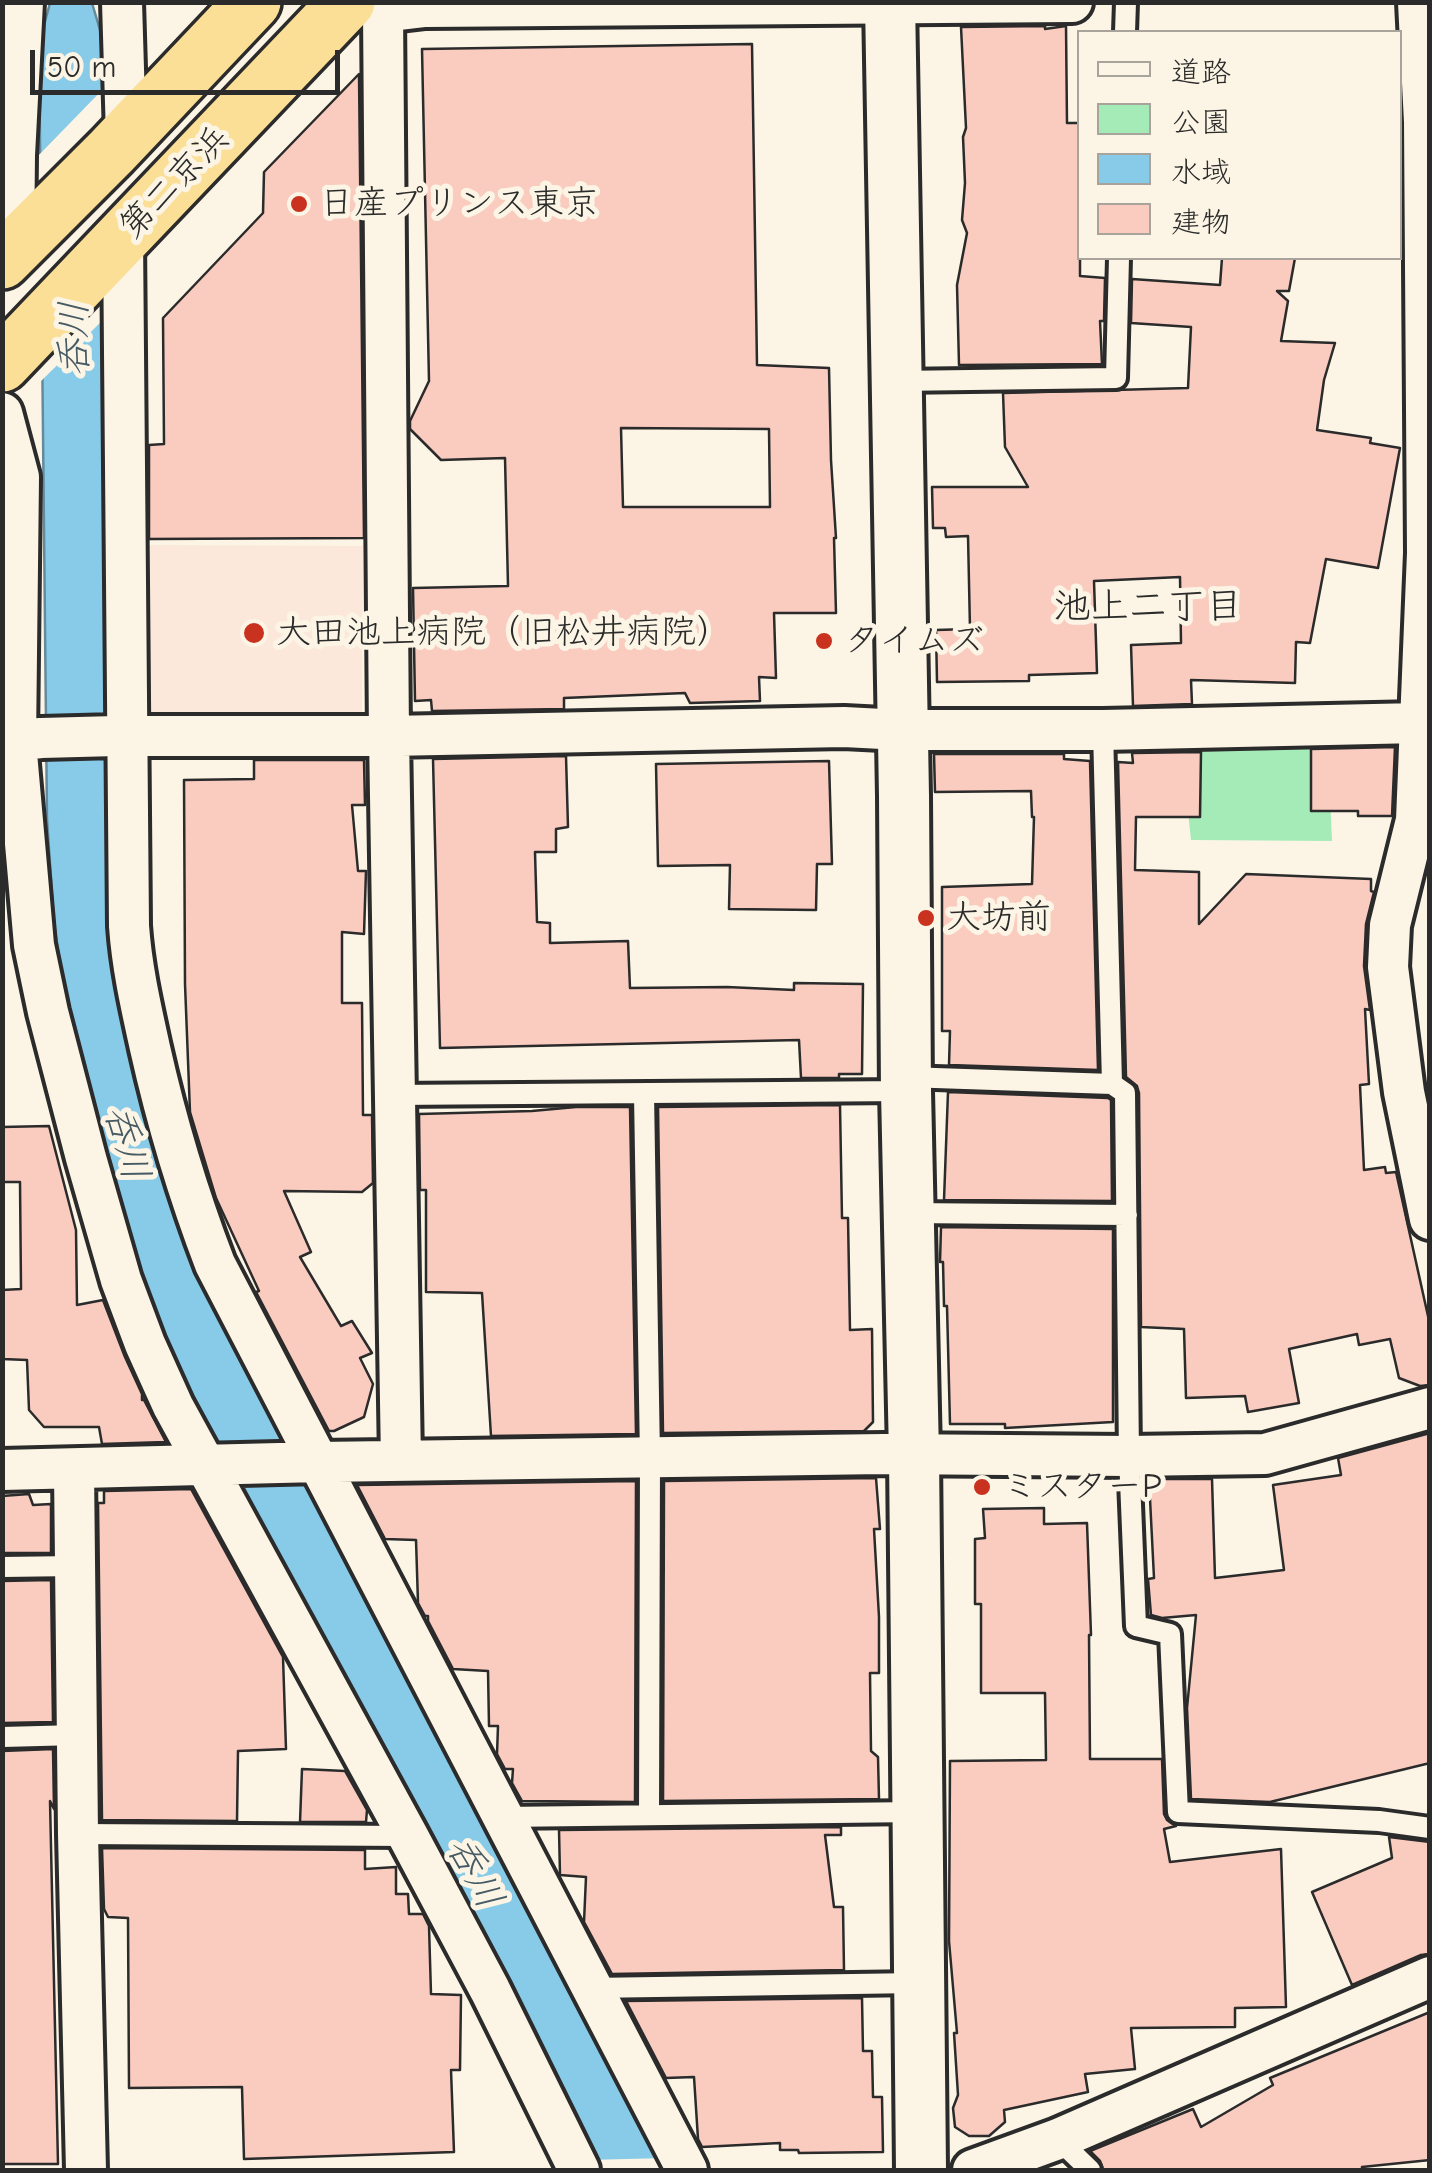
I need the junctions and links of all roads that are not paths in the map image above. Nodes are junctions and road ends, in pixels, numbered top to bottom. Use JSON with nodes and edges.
{"nodes":[{"id":1,"x":122,"y":2,"type":"edge"},
{"id":2,"x":253,"y":2,"type":"edge"},
{"id":3,"x":1072,"y":2,"type":"edge"},
{"id":4,"x":1126,"y":2,"type":"edge"},
{"id":5,"x":1418,"y":2,"type":"edge"},
{"id":6,"x":890,"y":4,"type":"edge"},
{"id":7,"x":368,"y":6,"type":"edge"},
{"id":8,"x":16,"y":13,"type":"edge"},
{"id":9,"x":1125,"y":30,"type":"edge"},
{"id":10,"x":1427,"y":94,"type":"edge"},
{"id":11,"x":119,"y":143,"type":"junction"},
{"id":12,"x":118,"y":243,"type":"junction"},
{"id":13,"x":16,"y":247,"type":"edge"},
{"id":14,"x":1119,"y":260,"type":"edge"},
{"id":15,"x":18,"y":348,"type":"edge"},
{"id":16,"x":895,"y":381,"type":"junction"},
{"id":17,"x":2,"y":413,"type":"edge"},
{"id":18,"x":1428,"y":552,"type":"edge"},
{"id":19,"x":1419,"y":723,"type":"junction"},
{"id":20,"x":902,"y":730,"type":"junction"},
{"id":21,"x":1103,"y":730,"type":"junction"},
{"id":22,"x":123,"y":736,"type":"junction"},
{"id":23,"x":389,"y":736,"type":"junction"},
{"id":24,"x":20,"y":741,"type":"edge"},
{"id":25,"x":906,"y":1084,"type":"junction"},
{"id":26,"x":1112,"y":1084,"type":"junction"},
{"id":27,"x":644,"y":1094,"type":"junction"},
{"id":28,"x":394,"y":1096,"type":"junction"},
{"id":29,"x":909,"y":1212,"type":"junction"},
{"id":30,"x":1126,"y":1215,"type":"junction"},
{"id":31,"x":1430,"y":1219,"type":"edge"},
{"id":32,"x":1430,"y":1408,"type":"edge"},
{"id":33,"x":914,"y":1454,"type":"junction"},
{"id":34,"x":1129,"y":1456,"type":"junction"},
{"id":35,"x":650,"y":1458,"type":"junction"},
{"id":36,"x":401,"y":1461,"type":"junction"},
{"id":37,"x":314,"y":1463,"type":"junction"},
{"id":38,"x":213,"y":1465,"type":"junction"},
{"id":39,"x":2,"y":1470,"type":"edge"},
{"id":40,"x":74,"y":1470,"type":"junction"},
{"id":41,"x":75,"y":1566,"type":"junction"},
{"id":42,"x":2,"y":1568,"type":"edge"},
{"id":43,"x":2,"y":1736,"type":"edge"},
{"id":44,"x":78,"y":1736,"type":"junction"},
{"id":45,"x":917,"y":1812,"type":"junction"},
{"id":46,"x":649,"y":1816,"type":"junction"},
{"id":47,"x":502,"y":1817,"type":"junction"},
{"id":48,"x":1430,"y":1828,"type":"edge"},
{"id":49,"x":78,"y":1834,"type":"junction"},
{"id":50,"x":408,"y":1836,"type":"junction"},
{"id":51,"x":1430,"y":1978,"type":"edge"},
{"id":52,"x":918,"y":1983,"type":"junction"},
{"id":53,"x":591,"y":1988,"type":"junction"},
{"id":54,"x":1058,"y":2139,"type":"junction"},
{"id":55,"x":86,"y":2170,"type":"edge"},
{"id":56,"x":580,"y":2170,"type":"edge"},
{"id":57,"x":687,"y":2170,"type":"edge"},
{"id":58,"x":921,"y":2170,"type":"edge"},
{"id":59,"x":973,"y":2170,"type":"edge"},
{"id":60,"x":1090,"y":2170,"type":"edge"}],
"edges":[{"from":1,"to":11,"type":"street"},
{"from":2,"to":11,"type":"highway","name":"第二京浜"},
{"from":3,"to":6,"type":"street"},
{"from":4,"to":9,"type":"lane"},
{"from":5,"to":10,"type":"street"},
{"from":6,"to":7,"type":"street"},
{"from":6,"to":16,"type":"street"},
{"from":7,"to":12,"type":"highway","name":"第二京浜"},
{"from":7,"to":23,"type":"street"},
{"from":8,"to":13,"type":"street"},
{"from":10,"to":18,"type":"street"},
{"from":11,"to":13,"type":"highway","name":"第二京浜"},
{"from":12,"to":15,"type":"highway","name":"第二京浜"},
{"from":12,"to":22,"type":"street"},
{"from":14,"to":16,"type":"lane"},
{"from":16,"to":20,"type":"street"},
{"from":17,"to":24,"type":"street"},
{"from":18,"to":19,"type":"street"},
{"from":19,"to":21,"type":"street"},
{"from":19,"to":31,"type":"street"},
{"from":20,"to":21,"type":"street"},
{"from":20,"to":23,"type":"street"},
{"from":20,"to":25,"type":"street"},
{"from":21,"to":26,"type":"lane"},
{"from":22,"to":23,"type":"street"},
{"from":22,"to":24,"type":"street"},
{"from":22,"to":37,"type":"street"},
{"from":23,"to":28,"type":"street"},
{"from":24,"to":38,"type":"street"},
{"from":25,"to":26,"type":"lane"},
{"from":25,"to":27,"type":"lane"},
{"from":25,"to":29,"type":"street"},
{"from":26,"to":30,"type":"lane"},
{"from":27,"to":28,"type":"lane"},
{"from":27,"to":35,"type":"lane"},
{"from":28,"to":36,"type":"street"},
{"from":29,"to":30,"type":"lane"},
{"from":29,"to":33,"type":"street"},
{"from":30,"to":34,"type":"lane"},
{"from":32,"to":34,"type":"street"},
{"from":33,"to":34,"type":"street"},
{"from":33,"to":35,"type":"street"},
{"from":33,"to":45,"type":"street"},
{"from":34,"to":48,"type":"lane"},
{"from":35,"to":36,"type":"street"},
{"from":35,"to":46,"type":"lane"},
{"from":36,"to":37,"type":"street"},
{"from":37,"to":38,"type":"street"},
{"from":37,"to":47,"type":"street"},
{"from":38,"to":40,"type":"street"},
{"from":38,"to":50,"type":"street"},
{"from":39,"to":40,"type":"street"},
{"from":40,"to":41,"type":"street"},
{"from":41,"to":42,"type":"lane"},
{"from":41,"to":44,"type":"street"},
{"from":43,"to":44,"type":"lane"},
{"from":44,"to":49,"type":"street"},
{"from":45,"to":46,"type":"lane"},
{"from":45,"to":52,"type":"street"},
{"from":46,"to":47,"type":"lane"},
{"from":47,"to":53,"type":"street"},
{"from":49,"to":50,"type":"lane"},
{"from":49,"to":55,"type":"street"},
{"from":50,"to":56,"type":"street"},
{"from":51,"to":54,"type":"street"},
{"from":52,"to":53,"type":"lane"},
{"from":52,"to":58,"type":"street"},
{"from":53,"to":57,"type":"street"},
{"from":54,"to":59,"type":"street"},
{"from":54,"to":60,"type":"lane"}]}
